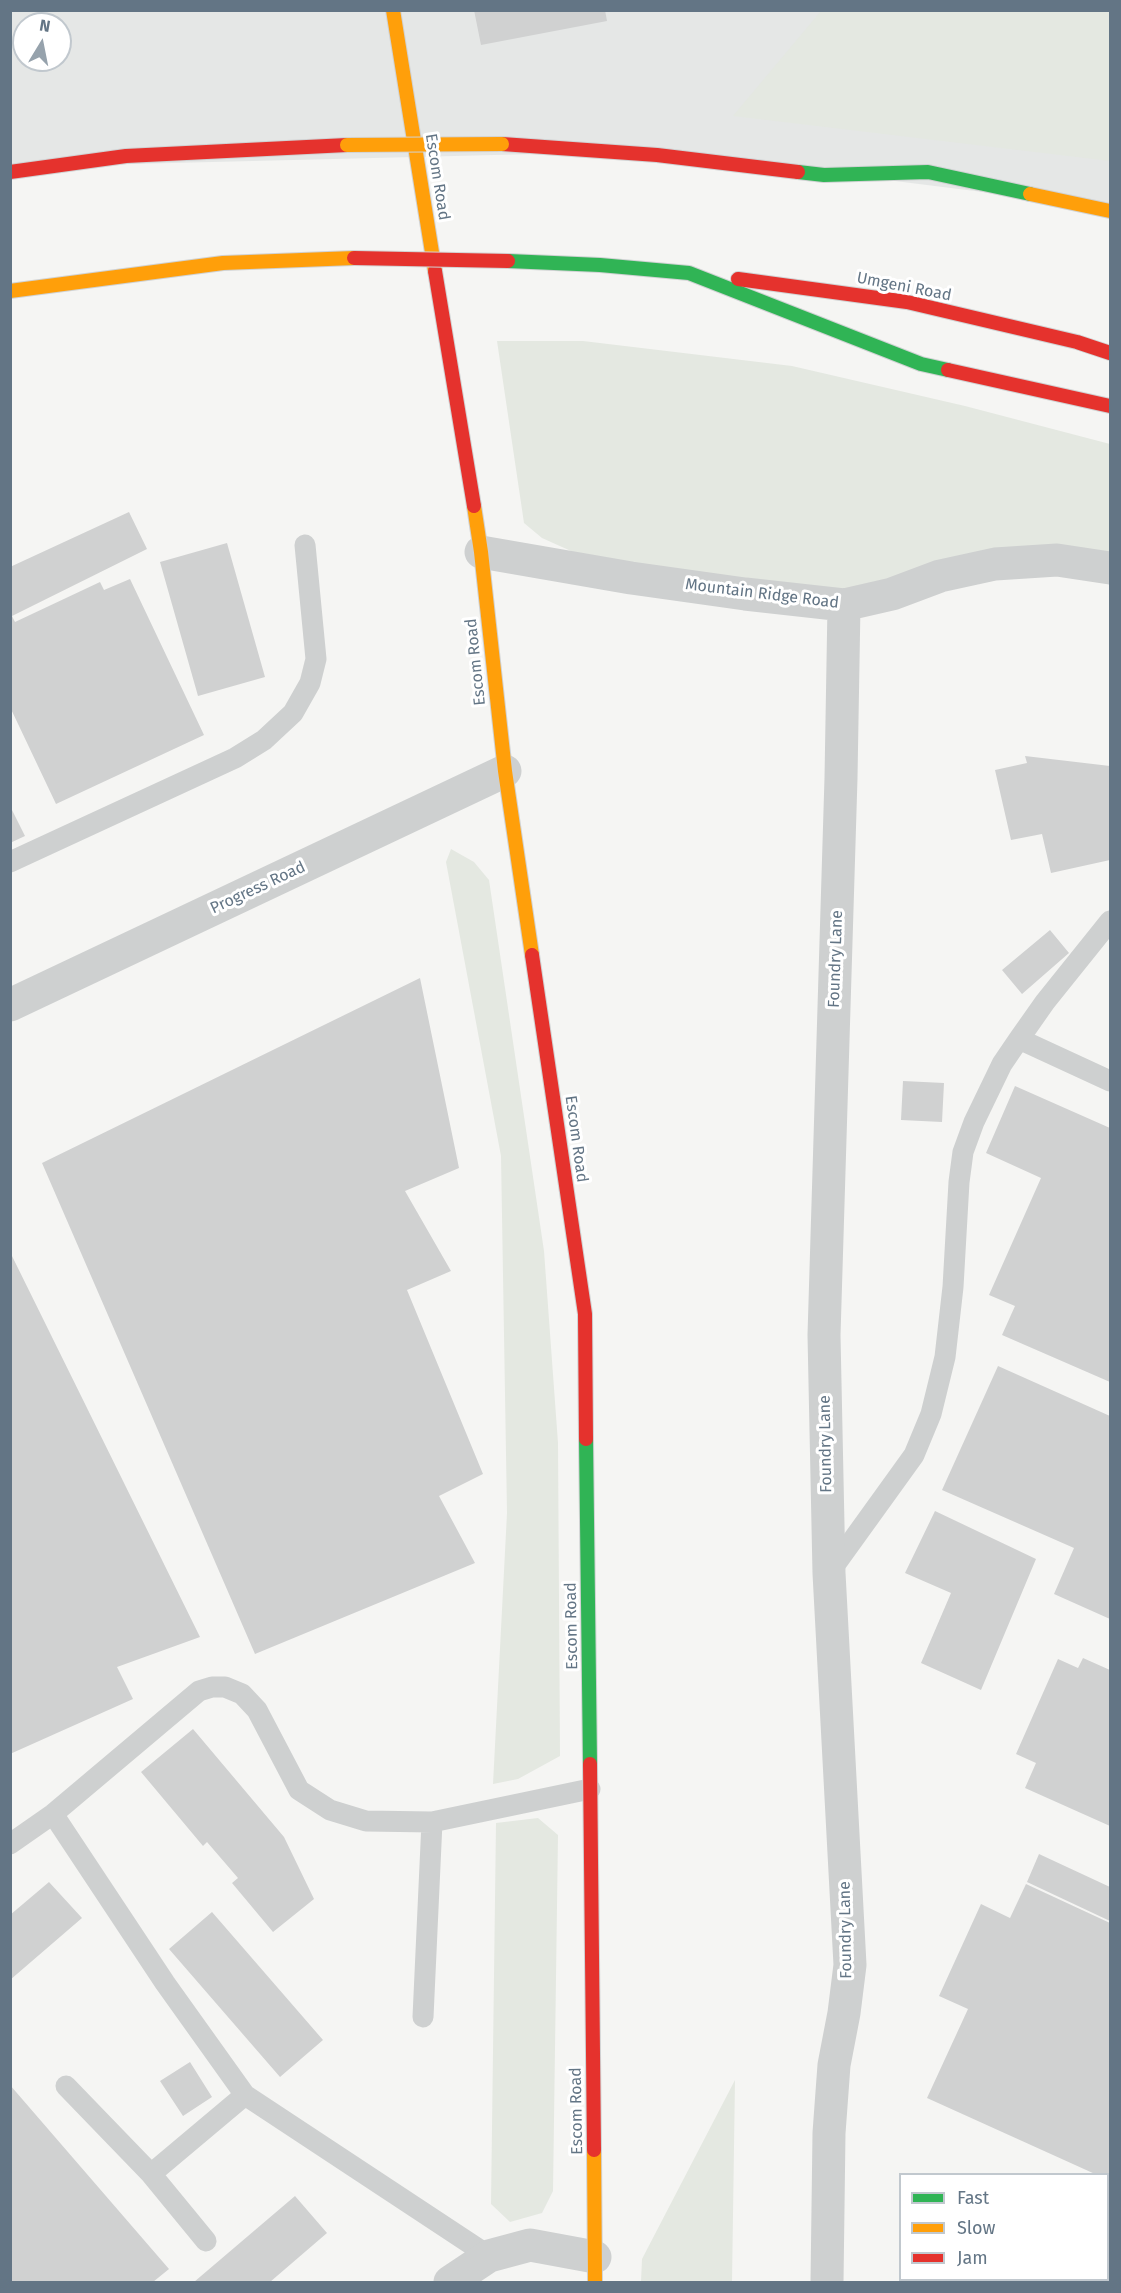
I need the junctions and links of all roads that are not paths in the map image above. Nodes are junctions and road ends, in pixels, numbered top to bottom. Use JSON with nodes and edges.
{"nodes":[{"id":1,"x":393,"y":10,"type":"edge"},
{"id":2,"x":10,"y":172,"type":"edge"},
{"id":3,"x":824,"y":175,"type":"junction"},
{"id":4,"x":891,"y":187,"type":"dead end"},
{"id":5,"x":1110,"y":211,"type":"edge"},
{"id":6,"x":689,"y":273,"type":"junction"},
{"id":7,"x":10,"y":291,"type":"edge"},
{"id":8,"x":1110,"y":353,"type":"edge"},
{"id":9,"x":1110,"y":406,"type":"edge"},
{"id":10,"x":305,"y":545,"type":"dead end"},
{"id":11,"x":481,"y":552,"type":"junction"},
{"id":12,"x":1110,"y":568,"type":"edge"},
{"id":13,"x":844,"y":605,"type":"junction"},
{"id":14,"x":505,"y":771,"type":"junction"},
{"id":15,"x":10,"y":862,"type":"edge"},
{"id":16,"x":1110,"y":921,"type":"edge"},
{"id":17,"x":10,"y":1005,"type":"edge"},
{"id":18,"x":1019,"y":1039,"type":"junction"},
{"id":19,"x":1110,"y":1081,"type":"edge"},
{"id":20,"x":829,"y":1573,"type":"junction"},
{"id":21,"x":590,"y":1789,"type":"junction"},
{"id":22,"x":53,"y":1814,"type":"junction"},
{"id":23,"x":432,"y":1822,"type":"junction"},
{"id":24,"x":10,"y":1844,"type":"edge"},
{"id":25,"x":423,"y":2017,"type":"dead end"},
{"id":26,"x":66,"y":2086,"type":"dead end"},
{"id":27,"x":245,"y":2095,"type":"junction"},
{"id":28,"x":151,"y":2174,"type":"junction"},
{"id":29,"x":206,"y":2241,"type":"dead end"},
{"id":30,"x":489,"y":2256,"type":"junction"},
{"id":31,"x":595,"y":2270,"type":"edge"},
{"id":32,"x":450,"y":2283,"type":"edge"},
{"id":33,"x":827,"y":2283,"type":"edge"}],
"edges":[{"from":1,"to":11,"type":"main road","name":"Escom Road"},
{"from":2,"to":3,"type":"main road","bridge":true},
{"from":3,"to":4,"type":"main road"},
{"from":3,"to":5,"type":"main road"},
{"from":6,"to":7,"type":"main road","bridge":true},
{"from":6,"to":8,"type":"main road","name":"Umgeni Road"},
{"from":6,"to":9,"type":"main road"},
{"from":10,"to":15,"type":"lane"},
{"from":11,"to":13,"type":"street","name":"Mountain Ridge Road"},
{"from":11,"to":14,"type":"main road","name":"Escom Road"},
{"from":12,"to":13,"type":"street","name":"Mountain Ridge Road"},
{"from":13,"to":20,"type":"street","name":"Foundry Lane"},
{"from":14,"to":17,"type":"street","name":"Progress Road"},
{"from":14,"to":21,"type":"main road","name":"Escom Road"},
{"from":16,"to":18,"type":"lane"},
{"from":18,"to":19,"type":"lane"},
{"from":18,"to":20,"type":"lane"},
{"from":20,"to":33,"type":"street","name":"Foundry Lane"},
{"from":21,"to":23,"type":"lane"},
{"from":21,"to":31,"type":"main road","name":"Escom Road"},
{"from":22,"to":23,"type":"lane"},
{"from":22,"to":24,"type":"lane"},
{"from":22,"to":27,"type":"lane"},
{"from":23,"to":25,"type":"lane"},
{"from":26,"to":28,"type":"lane"},
{"from":27,"to":28,"type":"lane"},
{"from":27,"to":30,"type":"lane"},
{"from":28,"to":29,"type":"lane"},
{"from":30,"to":31,"type":"street"},
{"from":30,"to":32,"type":"street"}]}
